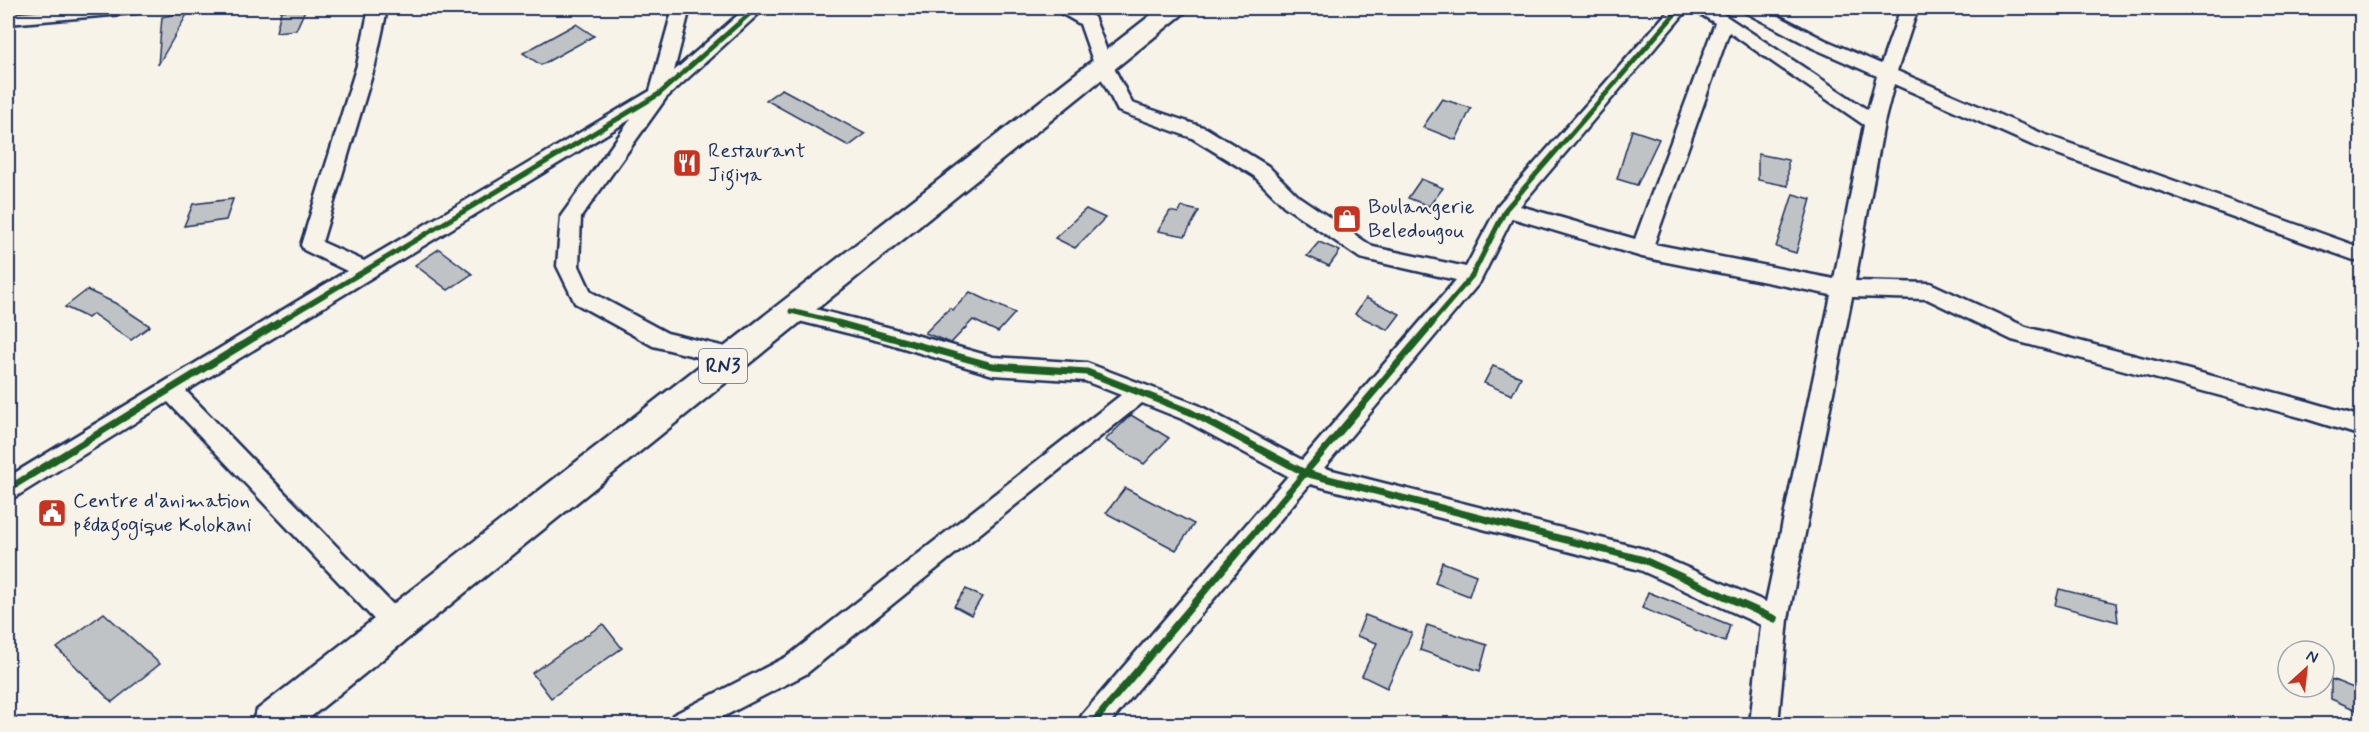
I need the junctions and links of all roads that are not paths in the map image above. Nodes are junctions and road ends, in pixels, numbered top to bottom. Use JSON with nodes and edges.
{"nodes":[{"id":1,"x":135,"y":8,"type":"edge"},
{"id":2,"x":381,"y":8,"type":"edge"},
{"id":3,"x":681,"y":8,"type":"edge"},
{"id":4,"x":756,"y":8,"type":"edge"},
{"id":5,"x":1065,"y":8,"type":"edge"},
{"id":6,"x":1175,"y":8,"type":"edge"},
{"id":7,"x":1680,"y":8,"type":"edge"},
{"id":8,"x":1703,"y":8,"type":"edge"},
{"id":9,"x":1751,"y":8,"type":"edge"},
{"id":10,"x":1910,"y":8,"type":"edge"},
{"id":11,"x":8,"y":19,"type":"edge"},
{"id":12,"x":1724,"y":21,"type":"junction"},
{"id":13,"x":1103,"y":64,"type":"junction"},
{"id":14,"x":1887,"y":74,"type":"junction"},
{"id":15,"x":659,"y":94,"type":"junction"},
{"id":16,"x":1874,"y":123,"type":"junction"},
{"id":17,"x":1506,"y":209,"type":"junction"},
{"id":18,"x":1642,"y":249,"type":"junction"},
{"id":19,"x":2361,"y":256,"type":"edge"},
{"id":20,"x":364,"y":270,"type":"junction"},
{"id":21,"x":1472,"y":276,"type":"junction"},
{"id":22,"x":1843,"y":289,"type":"junction"},
{"id":23,"x":791,"y":311,"type":"junction"},
{"id":24,"x":734,"y":357,"type":"junction"},
{"id":25,"x":171,"y":389,"type":"junction"},
{"id":26,"x":1140,"y":392,"type":"junction"},
{"id":27,"x":2361,"y":427,"type":"edge"},
{"id":28,"x":1305,"y":473,"type":"junction"},
{"id":29,"x":8,"y":489,"type":"edge"},
{"id":30,"x":1775,"y":618,"type":"junction"},
{"id":31,"x":396,"y":625,"type":"junction"},
{"id":32,"x":272,"y":724,"type":"edge"},
{"id":33,"x":683,"y":724,"type":"edge"},
{"id":34,"x":1092,"y":724,"type":"edge"},
{"id":35,"x":1764,"y":724,"type":"edge"}],
"edges":[{"from":1,"to":11,"type":"street"},
{"from":2,"to":20,"type":"street"},
{"from":3,"to":15,"type":"street"},
{"from":4,"to":15,"type":"street"},
{"from":5,"to":13,"type":"street"},
{"from":6,"to":13,"type":"highway","number":"RN3"},
{"from":7,"to":17,"type":"street"},
{"from":8,"to":12,"type":"street"},
{"from":9,"to":14,"type":"street"},
{"from":10,"to":14,"type":"street"},
{"from":12,"to":16,"type":"street"},
{"from":12,"to":18,"type":"street"},
{"from":13,"to":21,"type":"street"},
{"from":13,"to":23,"type":"highway","number":"RN3"},
{"from":14,"to":16,"type":"street"},
{"from":14,"to":19,"type":"street"},
{"from":15,"to":20,"type":"street"},
{"from":15,"to":24,"type":"street"},
{"from":16,"to":22,"type":"street"},
{"from":17,"to":18,"type":"street"},
{"from":17,"to":21,"type":"street"},
{"from":18,"to":22,"type":"street"},
{"from":20,"to":25,"type":"street"},
{"from":21,"to":28,"type":"street"},
{"from":22,"to":27,"type":"street"},
{"from":22,"to":30,"type":"street"},
{"from":23,"to":24,"type":"highway","number":"RN3"},
{"from":23,"to":26,"type":"street"},
{"from":24,"to":31,"type":"highway","number":"RN3"},
{"from":25,"to":29,"type":"street"},
{"from":25,"to":31,"type":"street"},
{"from":26,"to":28,"type":"street"},
{"from":26,"to":33,"type":"street"},
{"from":28,"to":30,"type":"street"},
{"from":28,"to":34,"type":"street"},
{"from":30,"to":35,"type":"street"},
{"from":31,"to":32,"type":"highway","number":"RN3"}]}
